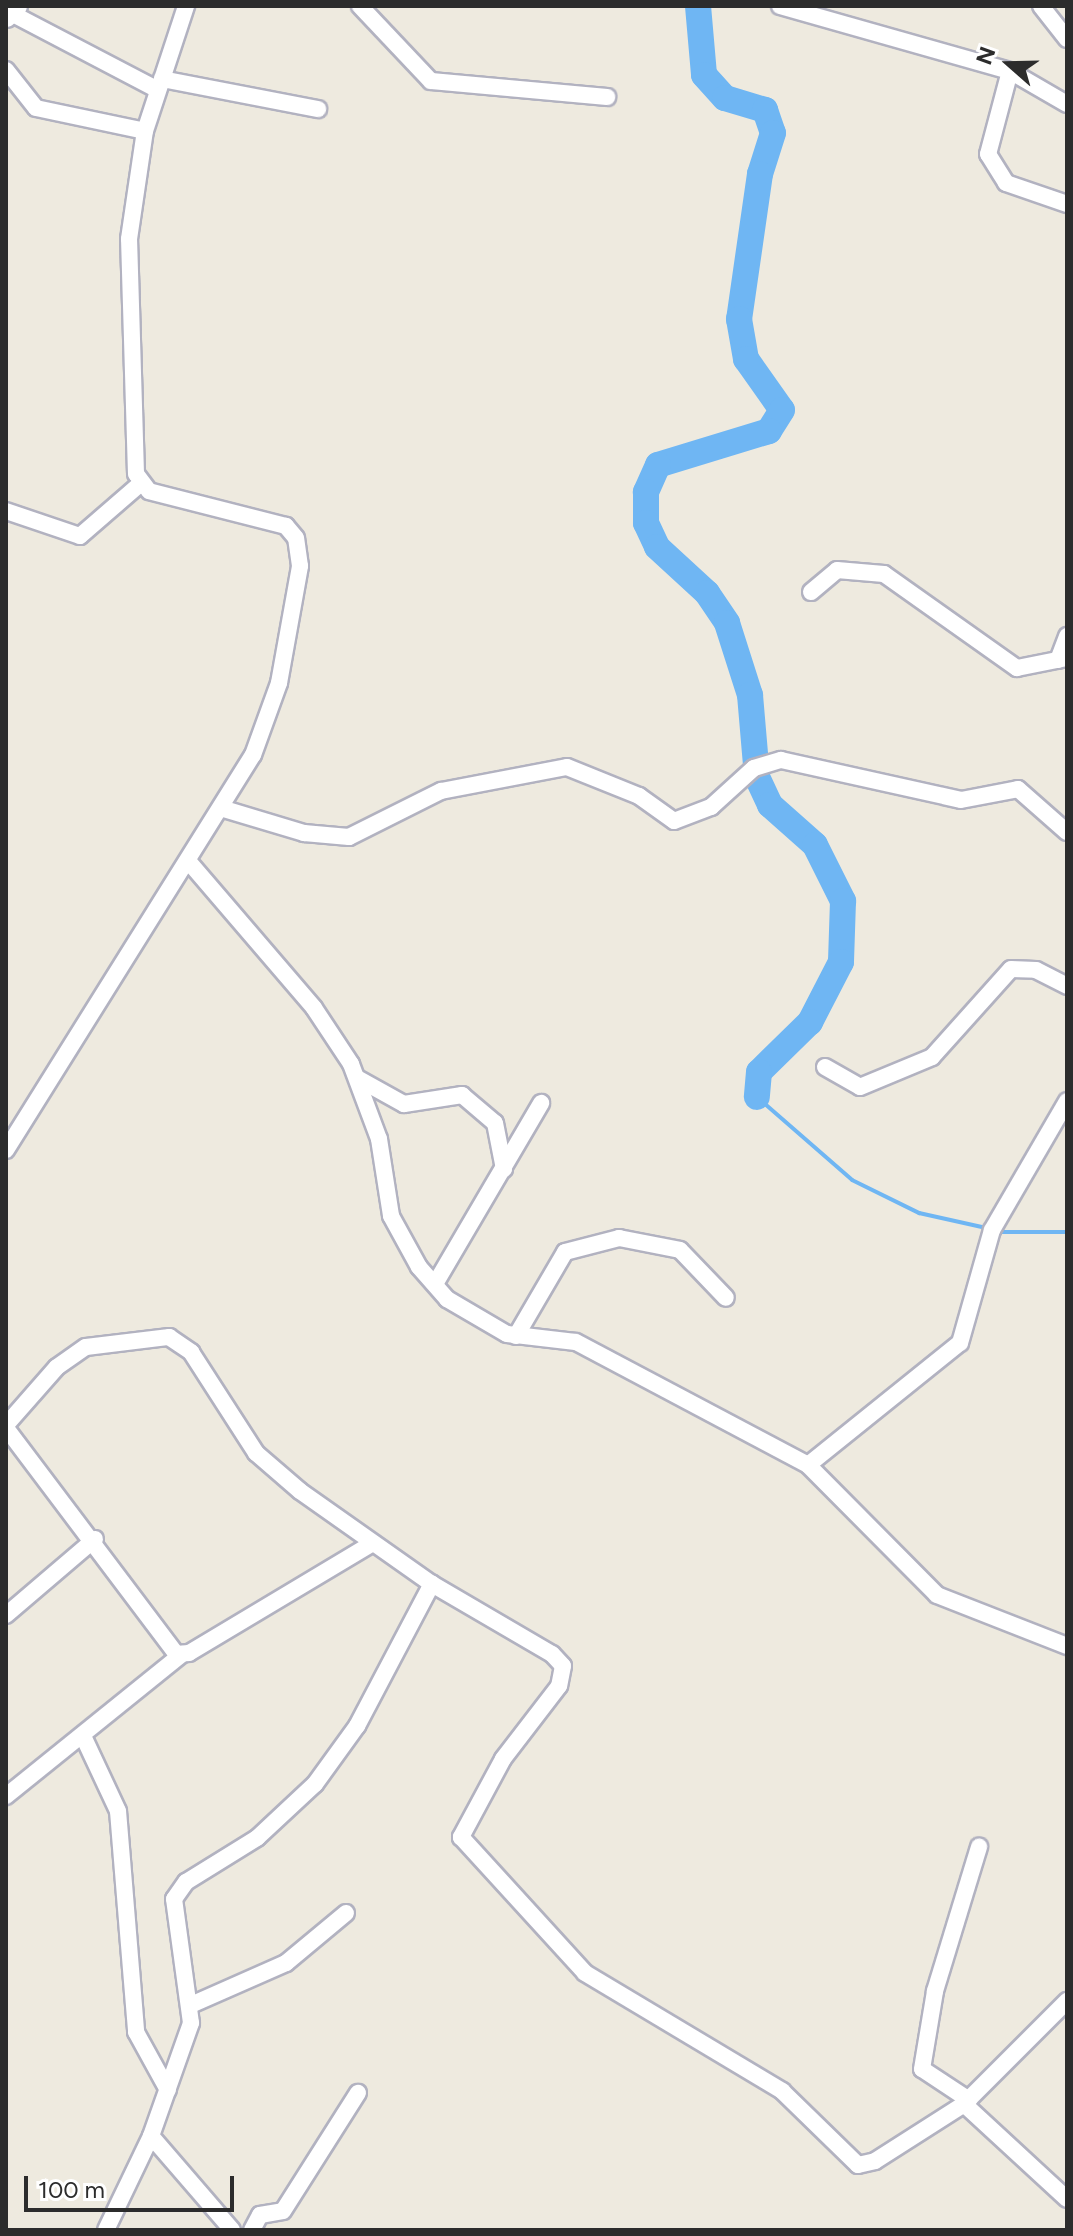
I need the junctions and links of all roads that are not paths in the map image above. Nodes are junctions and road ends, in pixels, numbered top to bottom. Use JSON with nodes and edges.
{"nodes":[{"id":1,"x":186,"y":6,"type":"edge"},
{"id":2,"x":360,"y":6,"type":"edge"},
{"id":3,"x":780,"y":6,"type":"edge"},
{"id":4,"x":1041,"y":6,"type":"edge"},
{"id":5,"x":10,"y":11,"type":"edge"},
{"id":6,"x":1067,"y":39,"type":"edge"},
{"id":7,"x":6,"y":70,"type":"edge"},
{"id":8,"x":1010,"y":71,"type":"junction"},
{"id":9,"x":160,"y":85,"type":"junction"},
{"id":10,"x":607,"y":97,"type":"dead end"},
{"id":11,"x":1067,"y":104,"type":"edge"},
{"id":12,"x":318,"y":109,"type":"dead end"},
{"id":13,"x":145,"y":131,"type":"junction"},
{"id":14,"x":1067,"y":204,"type":"edge"},
{"id":15,"x":140,"y":484,"type":"junction"},
{"id":16,"x":6,"y":511,"type":"edge"},
{"id":17,"x":811,"y":592,"type":"dead end"},
{"id":18,"x":1067,"y":636,"type":"edge"},
{"id":19,"x":1062,"y":659,"type":"edge"},
{"id":20,"x":224,"y":809,"type":"junction"},
{"id":21,"x":1067,"y":832,"type":"edge"},
{"id":22,"x":189,"y":862,"type":"junction"},
{"id":23,"x":1067,"y":986,"type":"edge"},
{"id":24,"x":825,"y":1067,"type":"dead end"},
{"id":25,"x":356,"y":1077,"type":"junction"},
{"id":26,"x":1067,"y":1101,"type":"edge"},
{"id":27,"x":541,"y":1103,"type":"dead end"},
{"id":28,"x":6,"y":1150,"type":"edge"},
{"id":29,"x":504,"y":1169,"type":"junction"},
{"id":30,"x":435,"y":1284,"type":"junction"},
{"id":31,"x":726,"y":1298,"type":"dead end"},
{"id":32,"x":516,"y":1336,"type":"junction"},
{"id":33,"x":6,"y":1426,"type":"edge"},
{"id":34,"x":808,"y":1465,"type":"junction"},
{"id":35,"x":95,"y":1539,"type":"junction"},
{"id":36,"x":373,"y":1543,"type":"junction"},
{"id":37,"x":432,"y":1584,"type":"junction"},
{"id":38,"x":6,"y":1615,"type":"edge"},
{"id":39,"x":1067,"y":1646,"type":"edge"},
{"id":40,"x":181,"y":1655,"type":"junction"},
{"id":41,"x":83,"y":1736,"type":"junction"},
{"id":42,"x":6,"y":1796,"type":"edge"},
{"id":43,"x":979,"y":1847,"type":"dead end"},
{"id":44,"x":346,"y":1913,"type":"dead end"},
{"id":45,"x":1067,"y":2001,"type":"edge"},
{"id":46,"x":193,"y":2004,"type":"junction"},
{"id":47,"x":168,"y":2090,"type":"junction"},
{"id":48,"x":358,"y":2093,"type":"dead end"},
{"id":49,"x":967,"y":2102,"type":"junction"},
{"id":50,"x":151,"y":2136,"type":"junction"},
{"id":51,"x":1067,"y":2199,"type":"edge"},
{"id":52,"x":106,"y":2230,"type":"edge"},
{"id":53,"x":232,"y":2230,"type":"edge"},
{"id":54,"x":252,"y":2230,"type":"edge"}],
"edges":[{"from":1,"to":9,"type":"street"},
{"from":2,"to":10,"type":"street"},
{"from":3,"to":8,"type":"street"},
{"from":4,"to":6,"type":"street"},
{"from":5,"to":9,"type":"street"},
{"from":7,"to":13,"type":"street"},
{"from":8,"to":11,"type":"street"},
{"from":8,"to":14,"type":"street"},
{"from":9,"to":12,"type":"street"},
{"from":9,"to":13,"type":"street"},
{"from":13,"to":15,"type":"street"},
{"from":15,"to":16,"type":"street"},
{"from":15,"to":20,"type":"street"},
{"from":17,"to":19,"type":"street"},
{"from":18,"to":19,"type":"street"},
{"from":20,"to":21,"type":"street"},
{"from":20,"to":22,"type":"street"},
{"from":22,"to":25,"type":"street"},
{"from":22,"to":28,"type":"street"},
{"from":23,"to":24,"type":"street"},
{"from":25,"to":29,"type":"street"},
{"from":25,"to":30,"type":"street"},
{"from":26,"to":34,"type":"street"},
{"from":27,"to":29,"type":"street"},
{"from":29,"to":30,"type":"street"},
{"from":30,"to":32,"type":"street"},
{"from":31,"to":32,"type":"street"},
{"from":32,"to":34,"type":"street"},
{"from":33,"to":35,"type":"street"},
{"from":33,"to":36,"type":"street"},
{"from":34,"to":39,"type":"street"},
{"from":35,"to":38,"type":"street"},
{"from":35,"to":40,"type":"street"},
{"from":36,"to":37,"type":"street"},
{"from":36,"to":40,"type":"street"},
{"from":37,"to":46,"type":"street"},
{"from":37,"to":49,"type":"street"},
{"from":40,"to":41,"type":"street"},
{"from":41,"to":42,"type":"street"},
{"from":41,"to":47,"type":"street"},
{"from":43,"to":49,"type":"street"},
{"from":44,"to":46,"type":"street"},
{"from":45,"to":49,"type":"street"},
{"from":46,"to":47,"type":"street"},
{"from":47,"to":50,"type":"street"},
{"from":48,"to":54,"type":"street"},
{"from":49,"to":51,"type":"street"},
{"from":50,"to":52,"type":"street"},
{"from":50,"to":53,"type":"street"}]}
